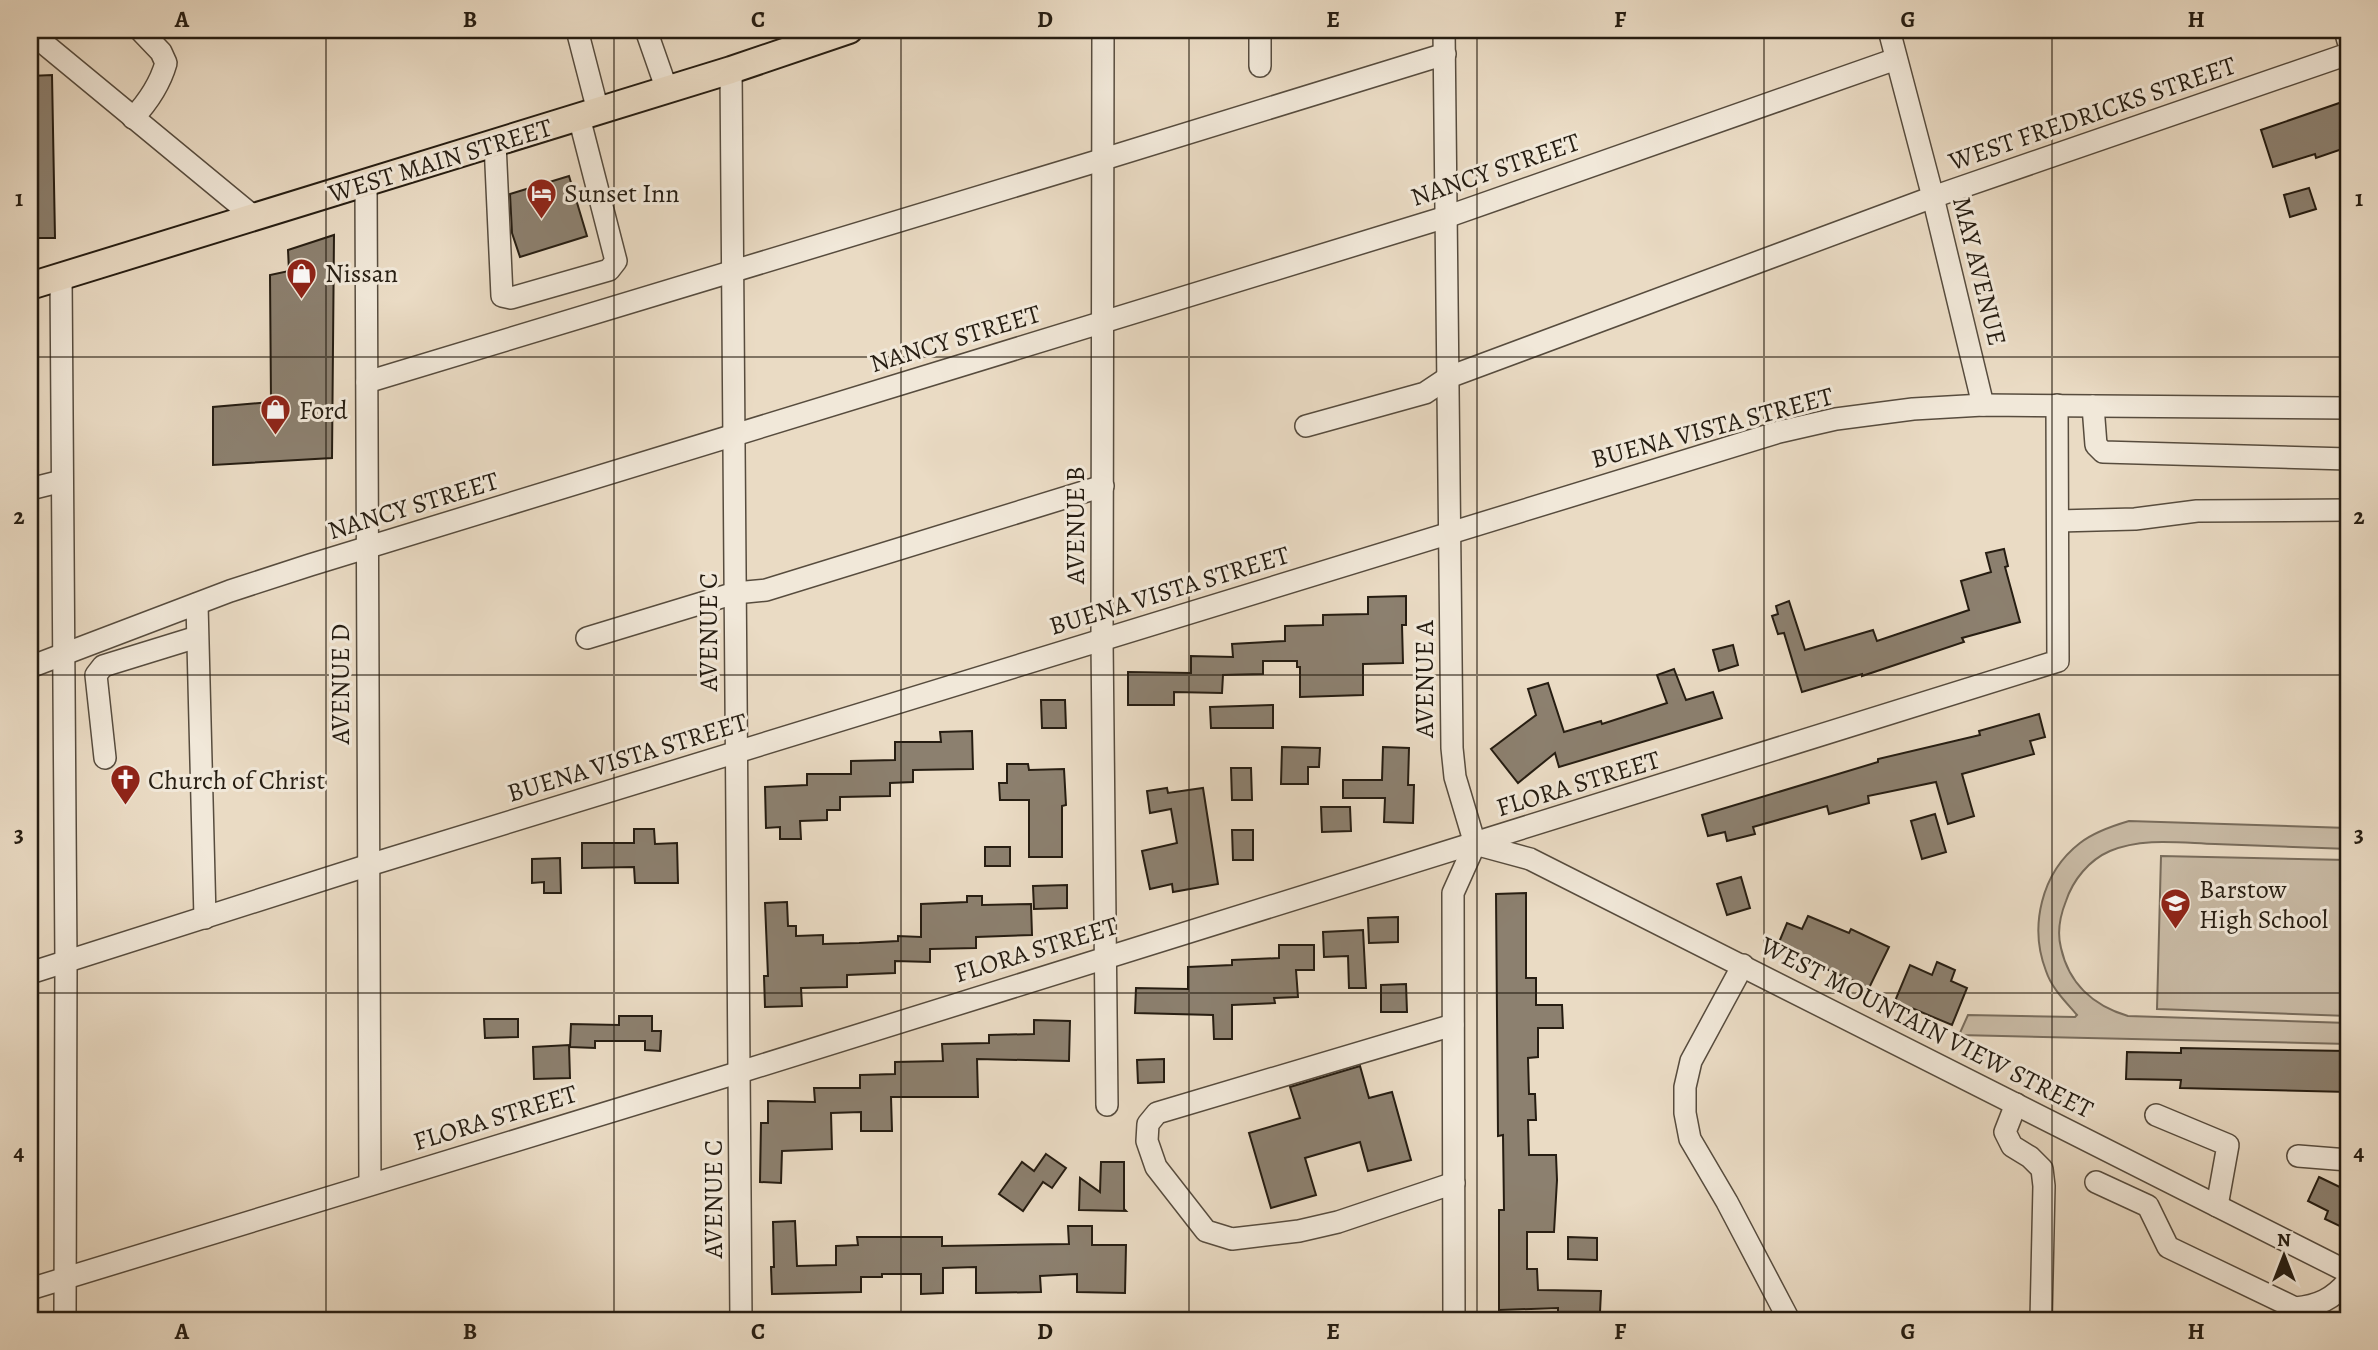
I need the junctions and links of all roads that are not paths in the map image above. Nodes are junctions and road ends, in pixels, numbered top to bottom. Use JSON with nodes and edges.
{"nodes":[{"id":1,"x":141,"y":30,"type":"edge"},
{"id":2,"x":577,"y":30,"type":"edge"},
{"id":3,"x":646,"y":30,"type":"edge"},
{"id":4,"x":849,"y":30,"type":"edge"},
{"id":5,"x":1103,"y":30,"type":"edge"},
{"id":6,"x":1260,"y":30,"type":"edge"},
{"id":7,"x":1444,"y":30,"type":"edge"},
{"id":8,"x":1889,"y":30,"type":"edge"},
{"id":9,"x":2345,"y":30,"type":"edge"},
{"id":10,"x":30,"y":32,"type":"edge"},
{"id":11,"x":2348,"y":41,"type":"edge"},
{"id":12,"x":1445,"y":54,"type":"junction"},
{"id":13,"x":2348,"y":54,"type":"edge"},
{"id":14,"x":1896,"y":59,"type":"junction"},
{"id":15,"x":1260,"y":66,"type":"dead end"},
{"id":16,"x":731,"y":70,"type":"junction"},
{"id":17,"x":667,"y":90,"type":"junction"},
{"id":18,"x":588,"y":114,"type":"junction"},
{"id":19,"x":133,"y":118,"type":"junction"},
{"id":20,"x":495,"y":143,"type":"junction"},
{"id":21,"x":1104,"y":159,"type":"junction"},
{"id":22,"x":366,"y":183,"type":"junction"},
{"id":23,"x":1933,"y":197,"type":"junction"},
{"id":24,"x":254,"y":217,"type":"junction"},
{"id":25,"x":1446,"y":217,"type":"junction"},
{"id":26,"x":733,"y":271,"type":"junction"},
{"id":27,"x":61,"y":276,"type":"junction"},
{"id":28,"x":30,"y":286,"type":"edge"},
{"id":29,"x":1104,"y":322,"type":"junction"},
{"id":30,"x":1449,"y":377,"type":"junction"},
{"id":31,"x":367,"y":382,"type":"junction"},
{"id":32,"x":1983,"y":405,"type":"junction"},
{"id":33,"x":2057,"y":405,"type":"junction"},
{"id":34,"x":2093,"y":406,"type":"junction"},
{"id":35,"x":2348,"y":408,"type":"edge"},
{"id":36,"x":1306,"y":426,"type":"dead end"},
{"id":37,"x":735,"y":435,"type":"junction"},
{"id":38,"x":2348,"y":459,"type":"edge"},
{"id":39,"x":62,"y":481,"type":"junction"},
{"id":40,"x":1103,"y":486,"type":"junction"},
{"id":41,"x":30,"y":489,"type":"edge"},
{"id":42,"x":2348,"y":510,"type":"edge"},
{"id":43,"x":2058,"y":521,"type":"junction"},
{"id":44,"x":1451,"y":532,"type":"junction"},
{"id":45,"x":367,"y":549,"type":"junction"},
{"id":46,"x":735,"y":593,"type":"junction"},
{"id":47,"x":197,"y":604,"type":"junction"},
{"id":48,"x":197,"y":637,"type":"junction"},
{"id":49,"x":587,"y":638,"type":"dead end"},
{"id":50,"x":1102,"y":641,"type":"junction"},
{"id":51,"x":63,"y":656,"type":"junction"},
{"id":52,"x":30,"y":667,"type":"edge"},
{"id":53,"x":103,"y":735,"type":"junction"},
{"id":54,"x":64,"y":738,"type":"junction"},
{"id":55,"x":736,"y":754,"type":"junction"},
{"id":56,"x":105,"y":758,"type":"dead end"},
{"id":57,"x":1475,"y":844,"type":"junction"},
{"id":58,"x":369,"y":865,"type":"junction"},
{"id":59,"x":205,"y":918,"type":"junction"},
{"id":60,"x":1105,"y":957,"type":"junction"},
{"id":61,"x":66,"y":962,"type":"junction"},
{"id":62,"x":1743,"y":965,"type":"junction"},
{"id":63,"x":30,"y":973,"type":"edge"},
{"id":64,"x":1453,"y":1025,"type":"junction"},
{"id":65,"x":740,"y":1072,"type":"junction"},
{"id":66,"x":2016,"y":1104,"type":"junction"},
{"id":67,"x":1107,"y":1105,"type":"dead end"},
{"id":68,"x":2156,"y":1115,"type":"dead end"},
{"id":69,"x":2298,"y":1156,"type":"dead end"},
{"id":70,"x":2348,"y":1160,"type":"edge"},
{"id":71,"x":2096,"y":1182,"type":"dead end"},
{"id":72,"x":1454,"y":1183,"type":"junction"},
{"id":73,"x":370,"y":1184,"type":"junction"},
{"id":74,"x":2217,"y":1206,"type":"junction"},
{"id":75,"x":2348,"y":1272,"type":"edge"},
{"id":76,"x":64,"y":1278,"type":"junction"},
{"id":77,"x":2348,"y":1281,"type":"edge"},
{"id":78,"x":30,"y":1289,"type":"edge"},
{"id":79,"x":65,"y":1320,"type":"edge"},
{"id":80,"x":741,"y":1320,"type":"edge"},
{"id":81,"x":1454,"y":1320,"type":"edge"},
{"id":82,"x":1789,"y":1320,"type":"edge"},
{"id":83,"x":2041,"y":1320,"type":"edge"}],
"edges":[{"from":1,"to":19,"type":"street"},
{"from":2,"to":18,"type":"street"},
{"from":3,"to":17,"type":"street"},
{"from":4,"to":16,"type":"main road","name":"WEST MAIN STREET"},
{"from":5,"to":21,"type":"street","name":"AVENUE B"},
{"from":6,"to":15,"type":"street"},
{"from":7,"to":12,"type":"street","name":"AVENUE A"},
{"from":8,"to":14,"type":"street","name":"MAY AVENUE"},
{"from":9,"to":11,"type":"street"},
{"from":10,"to":19,"type":"street"},
{"from":12,"to":21,"type":"street"},
{"from":12,"to":25,"type":"street","name":"AVENUE A"},
{"from":13,"to":23,"type":"street","name":"WEST FREDRICKS STREET"},
{"from":14,"to":23,"type":"street","name":"MAY AVENUE"},
{"from":14,"to":25,"type":"street","name":"NANCY STREET"},
{"from":16,"to":17,"type":"main road","name":"WEST MAIN STREET"},
{"from":16,"to":26,"type":"street","name":"AVENUE C"},
{"from":17,"to":18,"type":"main road","name":"WEST MAIN STREET"},
{"from":18,"to":20,"type":"main road","name":"WEST MAIN STREET"},
{"from":18,"to":20,"type":"street"},
{"from":19,"to":24,"type":"street"},
{"from":20,"to":22,"type":"main road","name":"WEST MAIN STREET"},
{"from":21,"to":26,"type":"street"},
{"from":21,"to":29,"type":"street","name":"AVENUE B"},
{"from":22,"to":24,"type":"main road","name":"WEST MAIN STREET"},
{"from":22,"to":31,"type":"street","name":"AVENUE D"},
{"from":23,"to":30,"type":"street","name":"WEST FREDRICKS STREET"},
{"from":23,"to":32,"type":"street","name":"MAY AVENUE"},
{"from":24,"to":27,"type":"main road","name":"WEST MAIN STREET"},
{"from":25,"to":29,"type":"street","name":"NANCY STREET"},
{"from":25,"to":30,"type":"street","name":"AVENUE A"},
{"from":26,"to":31,"type":"street"},
{"from":26,"to":37,"type":"street","name":"AVENUE C"},
{"from":27,"to":28,"type":"main road","name":"WEST MAIN STREET"},
{"from":27,"to":39,"type":"street"},
{"from":29,"to":37,"type":"street","name":"NANCY STREET"},
{"from":29,"to":40,"type":"street","name":"AVENUE B"},
{"from":30,"to":36,"type":"street","name":"WEST FREDRICKS STREET"},
{"from":30,"to":44,"type":"street","name":"AVENUE A"},
{"from":31,"to":45,"type":"street","name":"AVENUE D"},
{"from":32,"to":33,"type":"street","name":"BUENA VISTA STREET"},
{"from":32,"to":44,"type":"street","name":"BUENA VISTA STREET"},
{"from":33,"to":34,"type":"street","name":"BUENA VISTA STREET"},
{"from":33,"to":43,"type":"street"},
{"from":34,"to":35,"type":"street","name":"BUENA VISTA STREET"},
{"from":34,"to":38,"type":"street"},
{"from":37,"to":45,"type":"street","name":"NANCY STREET"},
{"from":37,"to":46,"type":"street","name":"AVENUE C"},
{"from":39,"to":41,"type":"street"},
{"from":39,"to":51,"type":"street"},
{"from":40,"to":46,"type":"street"},
{"from":40,"to":50,"type":"street","name":"AVENUE B"},
{"from":42,"to":43,"type":"street"},
{"from":43,"to":57,"type":"street","name":"FLORA STREET"},
{"from":44,"to":50,"type":"street","name":"BUENA VISTA STREET"},
{"from":44,"to":57,"type":"street","name":"AVENUE A"},
{"from":45,"to":47,"type":"street","name":"NANCY STREET"},
{"from":45,"to":58,"type":"street","name":"AVENUE D"},
{"from":46,"to":49,"type":"street"},
{"from":46,"to":55,"type":"street","name":"AVENUE C"},
{"from":47,"to":48,"type":"street"},
{"from":47,"to":51,"type":"street","name":"NANCY STREET"},
{"from":48,"to":53,"type":"street"},
{"from":48,"to":59,"type":"street"},
{"from":50,"to":55,"type":"street","name":"BUENA VISTA STREET"},
{"from":50,"to":60,"type":"street","name":"AVENUE B"},
{"from":51,"to":52,"type":"street","name":"NANCY STREET"},
{"from":51,"to":54,"type":"street"},
{"from":53,"to":54,"type":"street"},
{"from":53,"to":56,"type":"street"},
{"from":54,"to":61,"type":"street"},
{"from":55,"to":58,"type":"street","name":"BUENA VISTA STREET"},
{"from":55,"to":65,"type":"street","name":"AVENUE C"},
{"from":57,"to":60,"type":"street","name":"FLORA STREET"},
{"from":57,"to":62,"type":"street","name":"WEST MOUNTAIN VIEW STREET"},
{"from":57,"to":64,"type":"street"},
{"from":58,"to":59,"type":"street","name":"BUENA VISTA STREET"},
{"from":58,"to":73,"type":"street","name":"AVENUE D"},
{"from":59,"to":61,"type":"street","name":"BUENA VISTA STREET"},
{"from":60,"to":65,"type":"street","name":"FLORA STREET"},
{"from":60,"to":67,"type":"street","name":"AVENUE B"},
{"from":61,"to":63,"type":"street","name":"BUENA VISTA STREET"},
{"from":61,"to":76,"type":"street"},
{"from":62,"to":66,"type":"street","name":"WEST MOUNTAIN VIEW STREET"},
{"from":62,"to":82,"type":"street"},
{"from":64,"to":72,"type":"street"},
{"from":64,"to":72,"type":"street"},
{"from":65,"to":73,"type":"street","name":"FLORA STREET"},
{"from":65,"to":80,"type":"street","name":"AVENUE C"},
{"from":66,"to":74,"type":"street","name":"WEST MOUNTAIN VIEW STREET"},
{"from":66,"to":83,"type":"street"},
{"from":68,"to":74,"type":"street"},
{"from":69,"to":70,"type":"street"},
{"from":71,"to":77,"type":"street"},
{"from":72,"to":81,"type":"street"},
{"from":73,"to":76,"type":"street","name":"FLORA STREET"},
{"from":74,"to":75,"type":"street","name":"WEST MOUNTAIN VIEW STREET"},
{"from":76,"to":78,"type":"street","name":"FLORA STREET"},
{"from":76,"to":79,"type":"street"}]}
